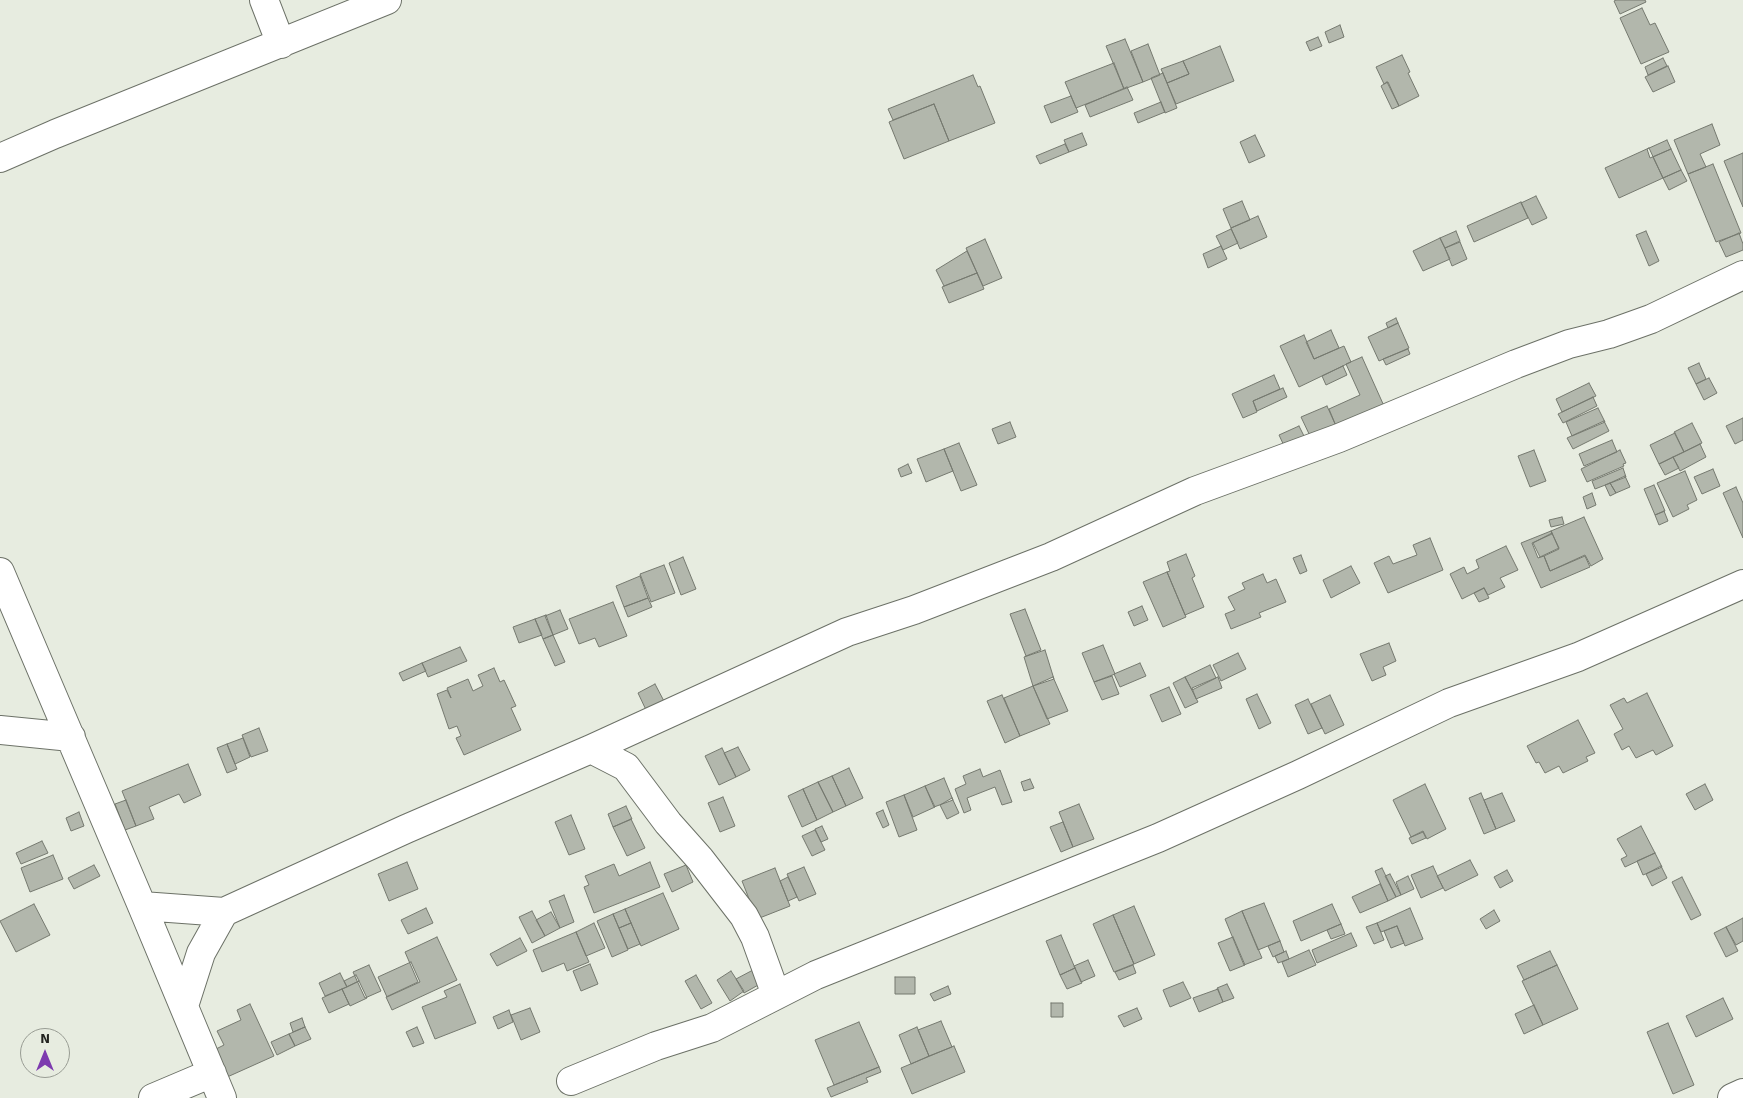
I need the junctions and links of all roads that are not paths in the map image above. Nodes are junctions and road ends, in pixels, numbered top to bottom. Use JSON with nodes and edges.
{"nodes":[{"id":1,"x":264,"y":0,"type":"edge"},
{"id":2,"x":387,"y":0,"type":"edge"},
{"id":3,"x":281,"y":44,"type":"junction"},
{"id":4,"x":0,"y":158,"type":"edge"},
{"id":5,"x":1743,"y":276,"type":"edge"},
{"id":6,"x":0,"y":572,"type":"edge"},
{"id":7,"x":1743,"y":584,"type":"edge"},
{"id":8,"x":0,"y":730,"type":"edge"},
{"id":9,"x":70,"y":737,"type":"junction"},
{"id":10,"x":591,"y":749,"type":"junction"},
{"id":11,"x":142,"y":906,"type":"junction"},
{"id":12,"x":224,"y":912,"type":"junction"},
{"id":13,"x":776,"y":995,"type":"junction"},
{"id":14,"x":184,"y":1006,"type":"junction"},
{"id":15,"x":212,"y":1073,"type":"junction"},
{"id":16,"x":572,"y":1081,"type":"dead end"},
{"id":17,"x":1743,"y":1093,"type":"edge"},
{"id":18,"x":152,"y":1098,"type":"edge"},
{"id":19,"x":222,"y":1098,"type":"edge"},
{"id":20,"x":1732,"y":1098,"type":"edge"}],
"edges":[{"from":1,"to":3,"type":"street"},
{"from":2,"to":3,"type":"street"},
{"from":3,"to":4,"type":"street"},
{"from":5,"to":10,"type":"street"},
{"from":6,"to":9,"type":"street"},
{"from":7,"to":13,"type":"street"},
{"from":8,"to":9,"type":"street"},
{"from":9,"to":11,"type":"street"},
{"from":10,"to":12,"type":"street"},
{"from":10,"to":13,"type":"street"},
{"from":11,"to":12,"type":"street"},
{"from":11,"to":14,"type":"street"},
{"from":12,"to":14,"type":"street"},
{"from":13,"to":16,"type":"street"},
{"from":14,"to":15,"type":"street"},
{"from":15,"to":18,"type":"street"},
{"from":15,"to":19,"type":"street"},
{"from":17,"to":20,"type":"street"}]}
